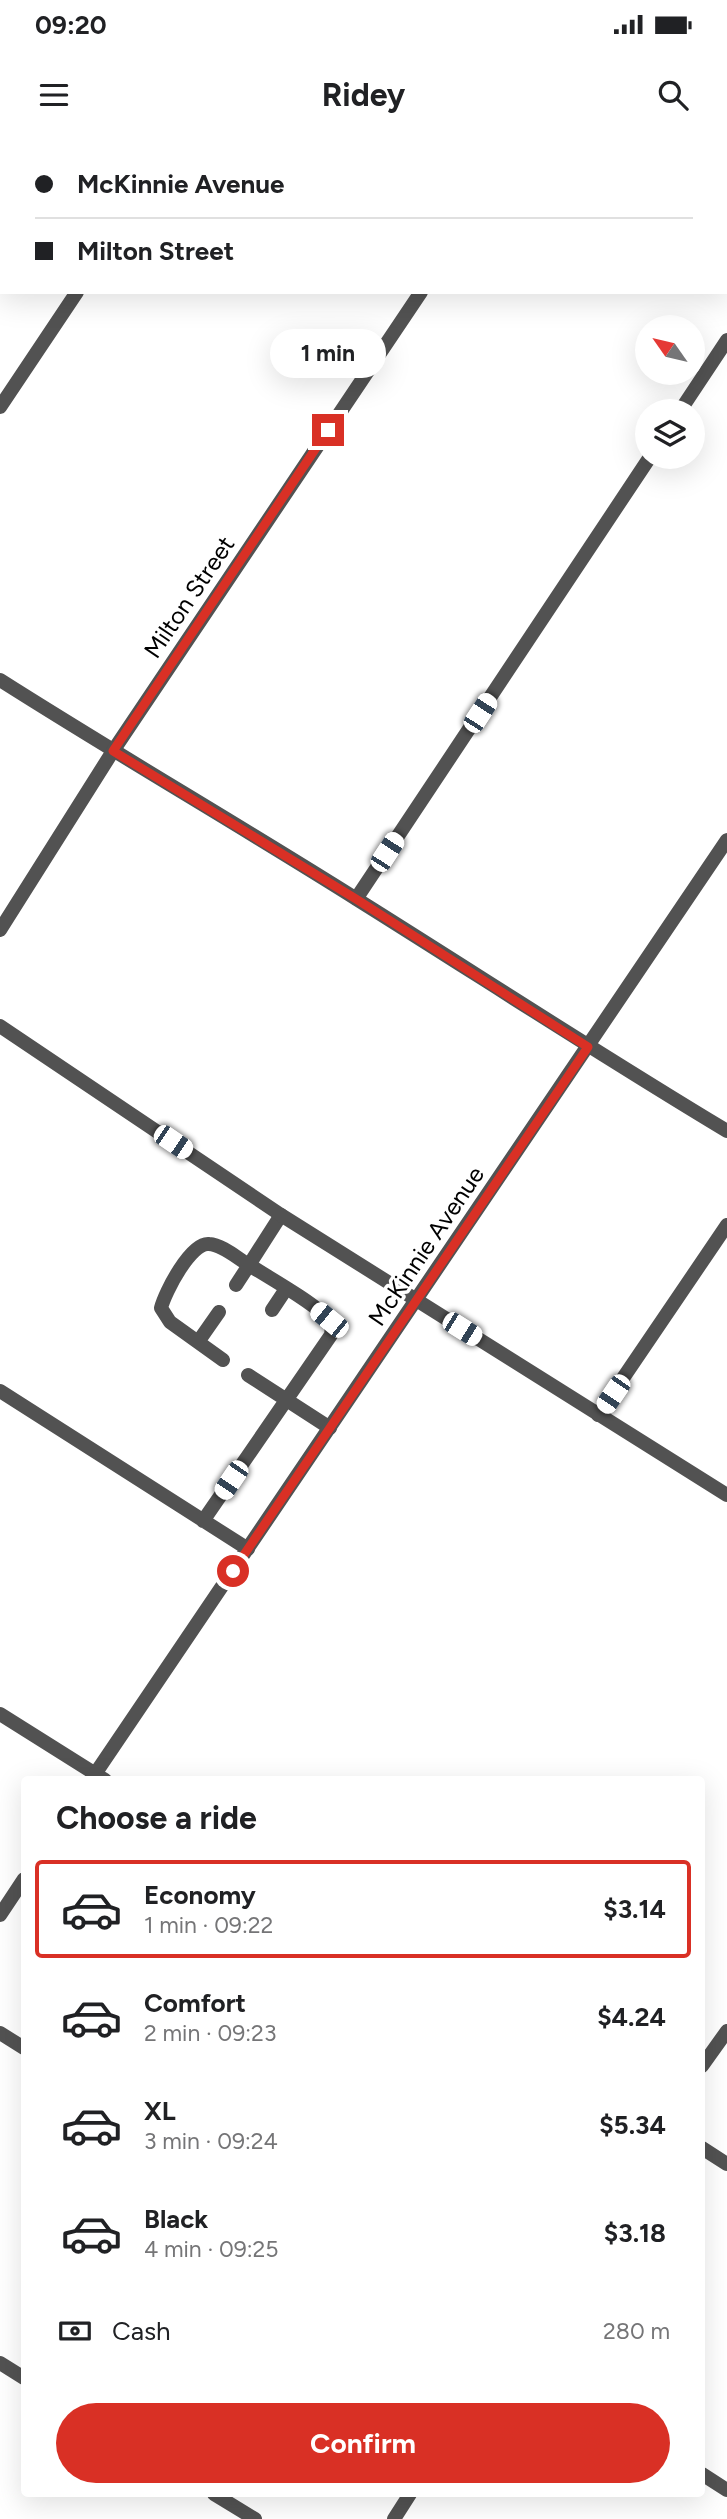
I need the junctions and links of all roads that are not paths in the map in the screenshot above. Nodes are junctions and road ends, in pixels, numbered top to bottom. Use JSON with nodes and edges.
{"nodes":[{"id":1,"x":76,"y":294,"type":"edge"},
{"id":2,"x":420,"y":294,"type":"edge"},
{"id":3,"x":727,"y":340,"type":"edge"},
{"id":4,"x":688,"y":399,"type":"edge"},
{"id":5,"x":0,"y":407,"type":"edge"},
{"id":6,"x":642,"y":469,"type":"edge"},
{"id":7,"x":0,"y":680,"type":"edge"},
{"id":8,"x":113,"y":751,"type":"junction"},
{"id":9,"x":727,"y":841,"type":"edge"},
{"id":10,"x":356,"y":899,"type":"junction"},
{"id":11,"x":0,"y":930,"type":"edge"},
{"id":12,"x":0,"y":1026,"type":"edge"},
{"id":13,"x":588,"y":1047,"type":"junction"},
{"id":14,"x":727,"y":1130,"type":"edge"},
{"id":15,"x":281,"y":1215,"type":"junction"},
{"id":16,"x":727,"y":1225,"type":"edge"},
{"id":17,"x":249,"y":1265,"type":"junction"},
{"id":18,"x":236,"y":1285,"type":"dead end"},
{"id":19,"x":286,"y":1289,"type":"junction"},
{"id":20,"x":416,"y":1300,"type":"junction"},
{"id":21,"x":272,"y":1310,"type":"dead end"},
{"id":22,"x":219,"y":1312,"type":"dead end"},
{"id":23,"x":198,"y":1342,"type":"junction"},
{"id":24,"x":223,"y":1360,"type":"dead end"},
{"id":25,"x":248,"y":1375,"type":"dead end"},
{"id":26,"x":0,"y":1391,"type":"edge"},
{"id":27,"x":286,"y":1399,"type":"junction"},
{"id":28,"x":598,"y":1415,"type":"junction"},
{"id":29,"x":330,"y":1427,"type":"junction"},
{"id":30,"x":727,"y":1495,"type":"edge"},
{"id":31,"x":204,"y":1521,"type":"junction"},
{"id":32,"x":248,"y":1549,"type":"junction"},
{"id":33,"x":0,"y":1714,"type":"edge"},
{"id":34,"x":94,"y":1776,"type":"edge"},
{"id":35,"x":98,"y":1776,"type":"edge"},
{"id":36,"x":21,"y":1884,"type":"edge"},
{"id":37,"x":0,"y":1915,"type":"edge"},
{"id":38,"x":727,"y":2031,"type":"edge"},
{"id":39,"x":0,"y":2033,"type":"edge"},
{"id":40,"x":21,"y":2046,"type":"edge"},
{"id":41,"x":705,"y":2062,"type":"edge"},
{"id":42,"x":705,"y":2150,"type":"edge"},
{"id":43,"x":727,"y":2164,"type":"edge"},
{"id":44,"x":0,"y":2362,"type":"edge"},
{"id":45,"x":21,"y":2376,"type":"edge"},
{"id":46,"x":705,"y":2476,"type":"edge"},
{"id":47,"x":727,"y":2490,"type":"edge"},
{"id":48,"x":219,"y":2497,"type":"edge"},
{"id":49,"x":408,"y":2497,"type":"edge"},
{"id":50,"x":255,"y":2519,"type":"edge"},
{"id":51,"x":394,"y":2519,"type":"edge"}],
"edges":[{"from":1,"to":5,"type":"street"},
{"from":2,"to":8,"type":"street","name":"Milton Street"},
{"from":3,"to":4,"type":"street"},
{"from":6,"to":10,"type":"street"},
{"from":7,"to":8,"type":"street"},
{"from":8,"to":10,"type":"street"},
{"from":8,"to":11,"type":"street","name":"Milton Street"},
{"from":9,"to":13,"type":"street","name":"McKinnie Avenue"},
{"from":10,"to":13,"type":"street"},
{"from":12,"to":15,"type":"street"},
{"from":13,"to":14,"type":"street"},
{"from":13,"to":20,"type":"street","name":"McKinnie Avenue"},
{"from":15,"to":17,"type":"street"},
{"from":15,"to":20,"type":"street"},
{"from":16,"to":28,"type":"street"},
{"from":17,"to":18,"type":"street"},
{"from":17,"to":19,"type":"street"},
{"from":17,"to":23,"type":"street"},
{"from":19,"to":21,"type":"street"},
{"from":19,"to":27,"type":"street"},
{"from":20,"to":28,"type":"street"},
{"from":20,"to":29,"type":"street","name":"McKinnie Avenue"},
{"from":22,"to":23,"type":"street"},
{"from":23,"to":24,"type":"street"},
{"from":25,"to":27,"type":"street"},
{"from":26,"to":31,"type":"street"},
{"from":27,"to":29,"type":"street"},
{"from":27,"to":31,"type":"street"},
{"from":28,"to":30,"type":"street"},
{"from":29,"to":32,"type":"street","name":"McKinnie Avenue"},
{"from":31,"to":32,"type":"street"},
{"from":32,"to":35,"type":"street","name":"McKinnie Avenue"},
{"from":33,"to":34,"type":"street"},
{"from":36,"to":37,"type":"street"},
{"from":38,"to":41,"type":"street"},
{"from":39,"to":40,"type":"street"},
{"from":42,"to":43,"type":"street"},
{"from":44,"to":45,"type":"street"},
{"from":46,"to":47,"type":"street"},
{"from":48,"to":50,"type":"street"},
{"from":49,"to":51,"type":"street"}]}
